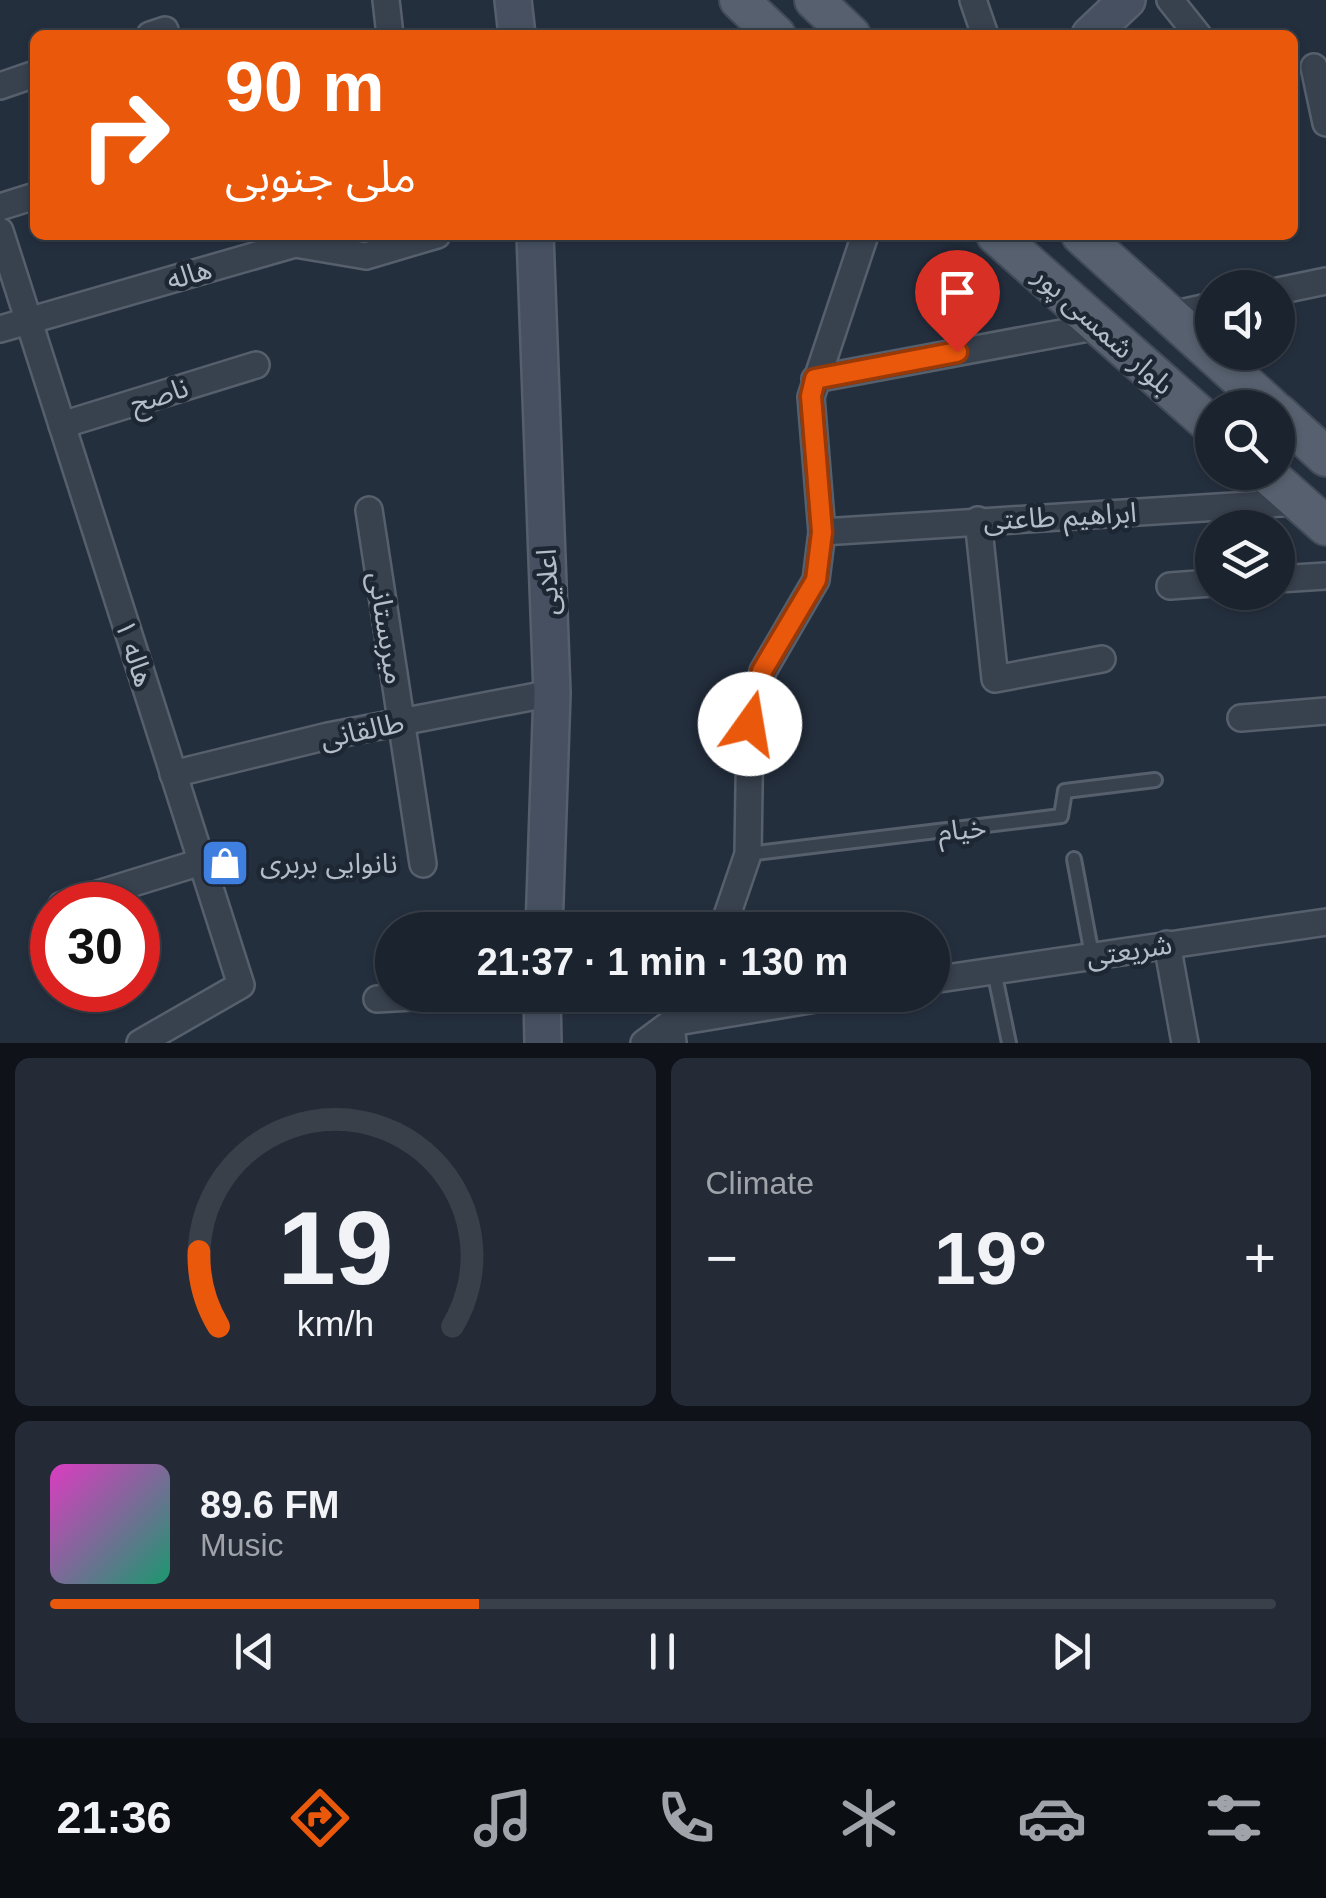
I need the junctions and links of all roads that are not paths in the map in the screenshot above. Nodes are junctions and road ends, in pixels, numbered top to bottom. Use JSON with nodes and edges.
{"nodes":[{"id":1,"x":386,"y":0,"type":"edge"},
{"id":2,"x":513,"y":0,"type":"edge"},
{"id":3,"x":740,"y":0,"type":"edge"},
{"id":4,"x":814,"y":0,"type":"edge"},
{"id":5,"x":973,"y":0,"type":"edge"},
{"id":6,"x":1170,"y":0,"type":"edge"},
{"id":7,"x":1109,"y":16,"type":"edge"},
{"id":8,"x":389,"y":30,"type":"edge"},
{"id":9,"x":516,"y":30,"type":"edge"},
{"id":10,"x":771,"y":30,"type":"edge"},
{"id":11,"x":846,"y":30,"type":"edge"},
{"id":12,"x":984,"y":30,"type":"edge"},
{"id":13,"x":1085,"y":30,"type":"edge"},
{"id":14,"x":1194,"y":30,"type":"edge"},
{"id":15,"x":1314,"y":67,"type":"dead end"},
{"id":16,"x":30,"y":76,"type":"edge"},
{"id":17,"x":0,"y":86,"type":"edge"},
{"id":18,"x":1326,"y":123,"type":"edge"},
{"id":19,"x":30,"y":197,"type":"edge"},
{"id":20,"x":0,"y":206,"type":"edge"},
{"id":21,"x":0,"y":231,"type":"edge"},
{"id":22,"x":420,"y":240,"type":"edge"},
{"id":23,"x":535,"y":240,"type":"edge"},
{"id":24,"x":863,"y":240,"type":"edge"},
{"id":25,"x":878,"y":240,"type":"edge"},
{"id":26,"x":1088,"y":240,"type":"edge"},
{"id":27,"x":1011,"y":242,"type":"edge"},
{"id":28,"x":852,"y":272,"type":"junction"},
{"id":29,"x":1326,"y":281,"type":"edge"},
{"id":30,"x":1295,"y":288,"type":"edge"},
{"id":31,"x":1195,"y":310,"type":"edge"},
{"id":32,"x":1170,"y":315,"type":"junction"},
{"id":33,"x":29,"y":320,"type":"junction"},
{"id":34,"x":1099,"y":326,"type":"junction"},
{"id":35,"x":0,"y":329,"type":"edge"},
{"id":36,"x":256,"y":365,"type":"dead end"},
{"id":37,"x":815,"y":379,"type":"junction"},
{"id":38,"x":1252,"y":390,"type":"edge"},
{"id":39,"x":1195,"y":411,"type":"edge"},
{"id":40,"x":62,"y":425,"type":"junction"},
{"id":41,"x":1295,"y":429,"type":"edge"},
{"id":42,"x":1326,"y":457,"type":"edge"},
{"id":43,"x":1285,"y":490,"type":"edge"},
{"id":44,"x":369,"y":510,"type":"dead end"},
{"id":45,"x":1312,"y":514,"type":"edge"},
{"id":46,"x":978,"y":520,"type":"junction"},
{"id":47,"x":822,"y":532,"type":"junction"},
{"id":48,"x":1326,"y":576,"type":"edge"},
{"id":49,"x":1295,"y":578,"type":"edge"},
{"id":50,"x":1195,"y":584,"type":"edge"},
{"id":51,"x":1170,"y":586,"type":"dead end"},
{"id":52,"x":1102,"y":659,"type":"dead end"},
{"id":53,"x":552,"y":693,"type":"junction"},
{"id":54,"x":1326,"y":712,"type":"edge"},
{"id":55,"x":1241,"y":718,"type":"dead end"},
{"id":56,"x":402,"y":722,"type":"junction"},
{"id":57,"x":174,"y":774,"type":"junction"},
{"id":58,"x":1154,"y":780,"type":"dead end"},
{"id":59,"x":748,"y":854,"type":"junction"},
{"id":60,"x":1074,"y":859,"type":"dead end"},
{"id":61,"x":201,"y":862,"type":"junction"},
{"id":62,"x":423,"y":864,"type":"dead end"},
{"id":63,"x":136,"y":882,"type":"edge"},
{"id":64,"x":545,"y":912,"type":"edge"},
{"id":65,"x":728,"y":912,"type":"edge"},
{"id":66,"x":1326,"y":922,"type":"edge"},
{"id":67,"x":1167,"y":944,"type":"junction"},
{"id":68,"x":1092,"y":956,"type":"junction"},
{"id":69,"x":994,"y":970,"type":"junction"},
{"id":70,"x":950,"y":977,"type":"edge"},
{"id":71,"x":542,"y":1012,"type":"edge"},
{"id":72,"x":765,"y":1012,"type":"edge"},
{"id":73,"x":672,"y":1033,"type":"edge"},
{"id":74,"x":140,"y":1043,"type":"edge"},
{"id":75,"x":543,"y":1043,"type":"edge"},
{"id":76,"x":644,"y":1043,"type":"edge"},
{"id":77,"x":1009,"y":1043,"type":"edge"},
{"id":78,"x":1184,"y":1043,"type":"edge"}],
"edges":[{"from":1,"to":8,"type":"street"},
{"from":2,"to":9,"type":"street"},
{"from":3,"to":10,"type":"main road"},
{"from":4,"to":11,"type":"main road"},
{"from":5,"to":12,"type":"street"},
{"from":6,"to":14,"type":"street"},
{"from":7,"to":13,"type":"street"},
{"from":15,"to":18,"type":"street"},
{"from":16,"to":17,"type":"street"},
{"from":19,"to":20,"type":"street"},
{"from":21,"to":33,"type":"street","name":"هاله ۱"},
{"from":22,"to":33,"type":"street","name":"هاله"},
{"from":23,"to":53,"type":"street","name":"اعلایی"},
{"from":24,"to":28,"type":"street"},
{"from":25,"to":28,"type":"street"},
{"from":26,"to":32,"type":"main road","name":"بلوار شمسی پور"},
{"from":27,"to":34,"type":"main road","name":"بلوار شمسی پور"},
{"from":28,"to":37,"type":"street"},
{"from":29,"to":30,"type":"street"},
{"from":31,"to":32,"type":"street"},
{"from":32,"to":38,"type":"main road","name":"بلوار شمسی پور"},
{"from":33,"to":35,"type":"street","name":"هاله"},
{"from":33,"to":40,"type":"street","name":"هاله ۱"},
{"from":34,"to":37,"type":"street"},
{"from":34,"to":39,"type":"main road","name":"بلوار شمسی پور"},
{"from":36,"to":40,"type":"street","name":"ناصح"},
{"from":37,"to":47,"type":"street"},
{"from":40,"to":57,"type":"street","name":"هاله ۱"},
{"from":41,"to":42,"type":"main road"},
{"from":43,"to":45,"type":"main road"},
{"from":44,"to":56,"type":"street","name":"میربستانی"},
{"from":45,"to":46,"type":"street","name":"ابراهیم طاعتی"},
{"from":46,"to":47,"type":"street","name":"ابراهیم طاعتی"},
{"from":46,"to":52,"type":"street"},
{"from":47,"to":59,"type":"street"},
{"from":48,"to":49,"type":"street"},
{"from":50,"to":51,"type":"street"},
{"from":53,"to":56,"type":"street","name":"طالقانی"},
{"from":53,"to":64,"type":"street","name":"اعلایی"},
{"from":54,"to":55,"type":"street"},
{"from":56,"to":57,"type":"street","name":"طالقانی"},
{"from":56,"to":62,"type":"street","name":"میربستانی"},
{"from":57,"to":61,"type":"street","name":"هاله ۱"},
{"from":58,"to":59,"type":"lane","name":"خیام"},
{"from":59,"to":65,"type":"street"},
{"from":60,"to":68,"type":"lane"},
{"from":61,"to":63,"type":"street"},
{"from":61,"to":74,"type":"street","name":"هاله ۱"},
{"from":66,"to":67,"type":"street","name":"شریعتی"},
{"from":67,"to":68,"type":"street","name":"شریعتی"},
{"from":67,"to":78,"type":"street"},
{"from":68,"to":69,"type":"street","name":"شریعتی"},
{"from":69,"to":70,"type":"street","name":"شریعتی"},
{"from":69,"to":77,"type":"lane"},
{"from":71,"to":75,"type":"street"},
{"from":72,"to":73,"type":"street"},
{"from":73,"to":76,"type":"street"}]}
